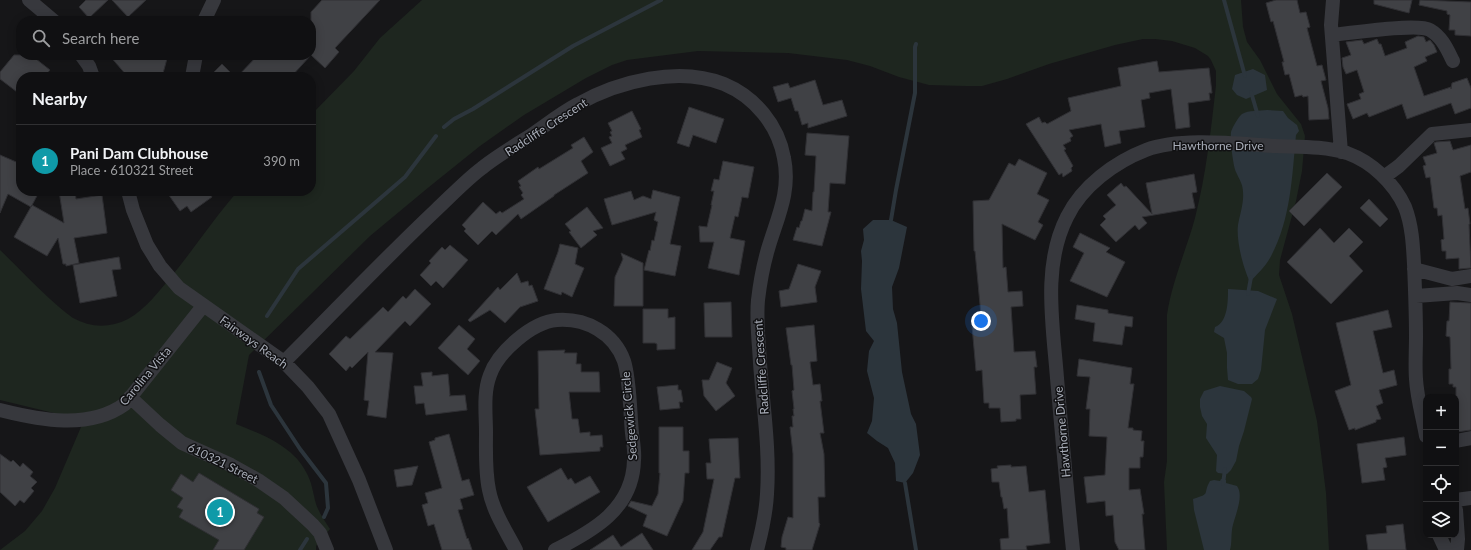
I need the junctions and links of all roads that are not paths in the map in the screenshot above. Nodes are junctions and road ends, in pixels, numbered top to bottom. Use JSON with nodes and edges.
{"nodes":[{"id":1,"x":29,"y":0,"type":"edge"},
{"id":2,"x":214,"y":0,"type":"edge"},
{"id":3,"x":1333,"y":0,"type":"edge"},
{"id":4,"x":48,"y":16,"type":"edge"},
{"id":5,"x":206,"y":16,"type":"edge"},
{"id":6,"x":1332,"y":35,"type":"junction"},
{"id":7,"x":85,"y":60,"type":"edge"},
{"id":8,"x":195,"y":60,"type":"edge"},
{"id":9,"x":1453,"y":61,"type":"dead end"},
{"id":10,"x":91,"y":72,"type":"edge"},
{"id":11,"x":193,"y":72,"type":"edge"},
{"id":12,"x":1471,"y":130,"type":"edge"},
{"id":13,"x":1341,"y":152,"type":"junction"},
{"id":14,"x":1384,"y":177,"type":"junction"},
{"id":15,"x":129,"y":196,"type":"edge"},
{"id":16,"x":1414,"y":269,"type":"junction"},
{"id":17,"x":1471,"y":276,"type":"edge"},
{"id":18,"x":1471,"y":295,"type":"edge"},
{"id":19,"x":1416,"y":296,"type":"junction"},
{"id":20,"x":203,"y":306,"type":"junction"},
{"id":21,"x":284,"y":362,"type":"junction"},
{"id":22,"x":130,"y":397,"type":"junction"},
{"id":23,"x":0,"y":410,"type":"edge"},
{"id":24,"x":1425,"y":430,"type":"edge"},
{"id":25,"x":1471,"y":438,"type":"edge"},
{"id":26,"x":1459,"y":440,"type":"edge"},
{"id":27,"x":1471,"y":498,"type":"edge"},
{"id":28,"x":1459,"y":507,"type":"edge"},
{"id":29,"x":1440,"y":538,"type":"edge"},
{"id":30,"x":1457,"y":538,"type":"edge"},
{"id":31,"x":327,"y":550,"type":"edge"},
{"id":32,"x":386,"y":550,"type":"edge"},
{"id":33,"x":516,"y":550,"type":"edge"},
{"id":34,"x":555,"y":550,"type":"edge"},
{"id":35,"x":756,"y":550,"type":"edge"},
{"id":36,"x":1073,"y":550,"type":"edge"},
{"id":37,"x":1446,"y":550,"type":"edge"},
{"id":38,"x":1457,"y":550,"type":"edge"}],
"edges":[{"from":1,"to":4,"type":"street"},
{"from":2,"to":5,"type":"street"},
{"from":3,"to":6,"type":"street"},
{"from":6,"to":9,"type":"street"},
{"from":6,"to":13,"type":"street"},
{"from":7,"to":10,"type":"street"},
{"from":8,"to":11,"type":"street"},
{"from":12,"to":14,"type":"street"},
{"from":13,"to":14,"type":"street","name":"Hawthorne Drive"},
{"from":13,"to":36,"type":"street","name":"Hawthorne Drive"},
{"from":14,"to":16,"type":"street","name":"Hawthorne Drive"},
{"from":15,"to":20,"type":"street","name":"Fairways Reach"},
{"from":16,"to":17,"type":"street"},
{"from":16,"to":19,"type":"street","name":"Hawthorne Drive"},
{"from":18,"to":19,"type":"street"},
{"from":19,"to":24,"type":"street","name":"Hawthorne Drive"},
{"from":20,"to":21,"type":"street","name":"Fairways Reach"},
{"from":20,"to":22,"type":"street","name":"Carolina Vista"},
{"from":21,"to":32,"type":"street","name":"Fairways Reach"},
{"from":21,"to":35,"type":"street","name":"Radcliffe Crescent"},
{"from":22,"to":23,"type":"street","name":"Carolina Vista"},
{"from":22,"to":31,"type":"street","name":"610321 Street"},
{"from":25,"to":26,"type":"street"},
{"from":27,"to":28,"type":"street"},
{"from":29,"to":37,"type":"street"},
{"from":30,"to":38,"type":"street"},
{"from":33,"to":34,"type":"street","name":"Sedgewick Circle"}]}
